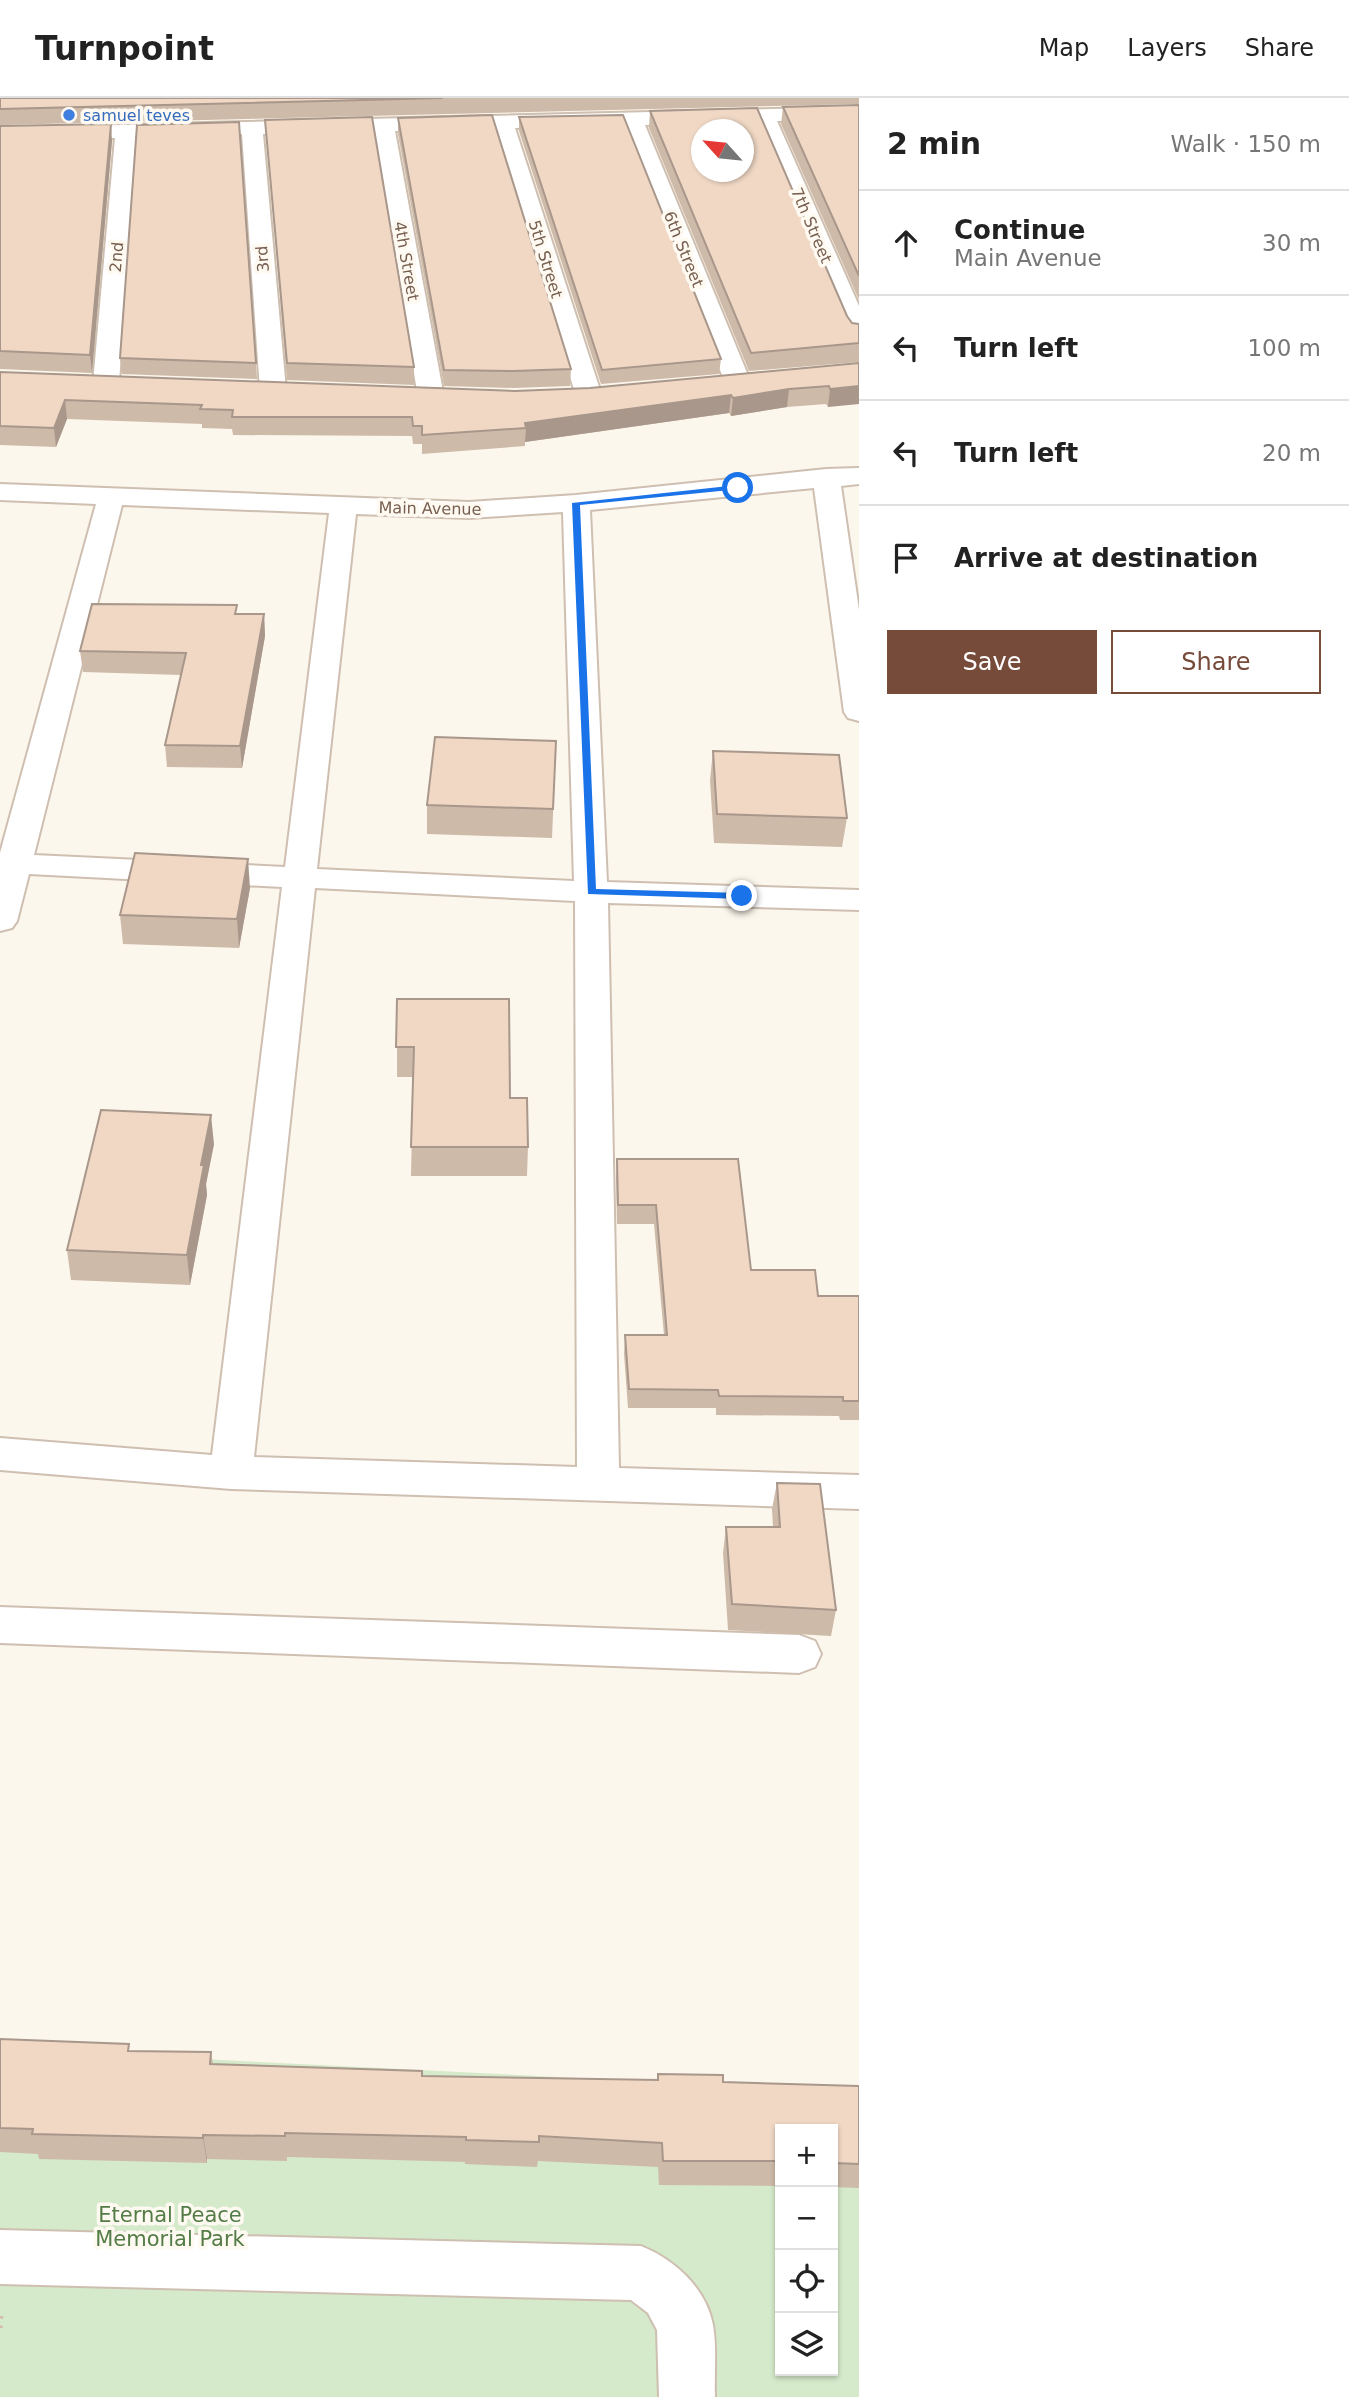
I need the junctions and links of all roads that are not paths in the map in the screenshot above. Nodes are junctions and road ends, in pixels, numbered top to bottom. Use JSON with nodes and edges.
{"nodes":[{"id":1,"x":859,"y":113,"type":"edge"},
{"id":2,"x":765,"y":117,"type":"junction"},
{"id":3,"x":632,"y":119,"type":"junction"},
{"id":4,"x":503,"y":122,"type":"junction"},
{"id":5,"x":383,"y":124,"type":"junction"},
{"id":6,"x":252,"y":128,"type":"junction"},
{"id":7,"x":126,"y":130,"type":"junction"},
{"id":8,"x":0,"y":134,"type":"edge"},
{"id":9,"x":859,"y":333,"type":"edge"},
{"id":10,"x":764,"y":378,"type":"edge"},
{"id":11,"x":737,"y":380,"type":"junction"},
{"id":12,"x":80,"y":382,"type":"edge"},
{"id":13,"x":106,"y":383,"type":"junction"},
{"id":14,"x":710,"y":383,"type":"edge"},
{"id":15,"x":134,"y":384,"type":"edge"},
{"id":16,"x":245,"y":389,"type":"edge"},
{"id":17,"x":273,"y":390,"type":"junction"},
{"id":18,"x":299,"y":391,"type":"edge"},
{"id":19,"x":616,"y":393,"type":"edge"},
{"id":20,"x":404,"y":396,"type":"edge"},
{"id":21,"x":431,"y":397,"type":"junction"},
{"id":22,"x":458,"y":398,"type":"edge"},
{"id":23,"x":859,"y":476,"type":"edge"},
{"id":24,"x":826,"y":477,"type":"junction"},
{"id":25,"x":0,"y":492,"type":"edge"},
{"id":26,"x":111,"y":497,"type":"junction"},
{"id":27,"x":576,"y":503,"type":"junction"},
{"id":28,"x":343,"y":506,"type":"junction"},
{"id":29,"x":859,"y":712,"type":"edge"},
{"id":30,"x":8,"y":863,"type":"edge"},
{"id":31,"x":300,"y":878,"type":"junction"},
{"id":32,"x":591,"y":892,"type":"junction"},
{"id":33,"x":859,"y":900,"type":"edge"},
{"id":34,"x":0,"y":921,"type":"edge"},
{"id":35,"x":0,"y":1454,"type":"edge"},
{"id":36,"x":231,"y":1473,"type":"junction"},
{"id":37,"x":598,"y":1485,"type":"junction"},
{"id":38,"x":859,"y":1492,"type":"edge"},
{"id":39,"x":0,"y":1625,"type":"edge"},
{"id":40,"x":799,"y":1654,"type":"dead end"},
{"id":41,"x":0,"y":2257,"type":"edge"},
{"id":42,"x":687,"y":2397,"type":"edge"}],
"edges":[{"from":1,"to":2,"type":"street"},
{"from":2,"to":3,"type":"street"},
{"from":2,"to":9,"type":"street","name":"7th Street"},
{"from":3,"to":4,"type":"street"},
{"from":3,"to":11,"type":"street","name":"6th Street"},
{"from":4,"to":5,"type":"street"},
{"from":4,"to":19,"type":"street","name":"5th Street"},
{"from":5,"to":6,"type":"street"},
{"from":5,"to":21,"type":"street","name":"4th Street"},
{"from":6,"to":7,"type":"street"},
{"from":6,"to":17,"type":"street","name":"3rd"},
{"from":7,"to":8,"type":"street"},
{"from":7,"to":13,"type":"street","name":"2nd"},
{"from":10,"to":11,"type":"street"},
{"from":11,"to":14,"type":"street"},
{"from":12,"to":13,"type":"street"},
{"from":13,"to":15,"type":"street"},
{"from":16,"to":17,"type":"street"},
{"from":17,"to":18,"type":"street"},
{"from":20,"to":21,"type":"street"},
{"from":21,"to":22,"type":"street"},
{"from":23,"to":24,"type":"street","name":"Main Avenue"},
{"from":24,"to":27,"type":"street","name":"Main Avenue"},
{"from":24,"to":29,"type":"street"},
{"from":25,"to":26,"type":"street","name":"Main Avenue"},
{"from":26,"to":28,"type":"street","name":"Main Avenue"},
{"from":26,"to":30,"type":"street"},
{"from":27,"to":28,"type":"street","name":"Main Avenue"},
{"from":27,"to":32,"type":"street"},
{"from":28,"to":31,"type":"street"},
{"from":30,"to":31,"type":"street"},
{"from":30,"to":34,"type":"street"},
{"from":31,"to":32,"type":"street"},
{"from":31,"to":36,"type":"street"},
{"from":32,"to":33,"type":"street"},
{"from":32,"to":37,"type":"street"},
{"from":35,"to":36,"type":"street"},
{"from":36,"to":37,"type":"street"},
{"from":37,"to":38,"type":"street"},
{"from":39,"to":40,"type":"street"},
{"from":41,"to":42,"type":"street"}]}
